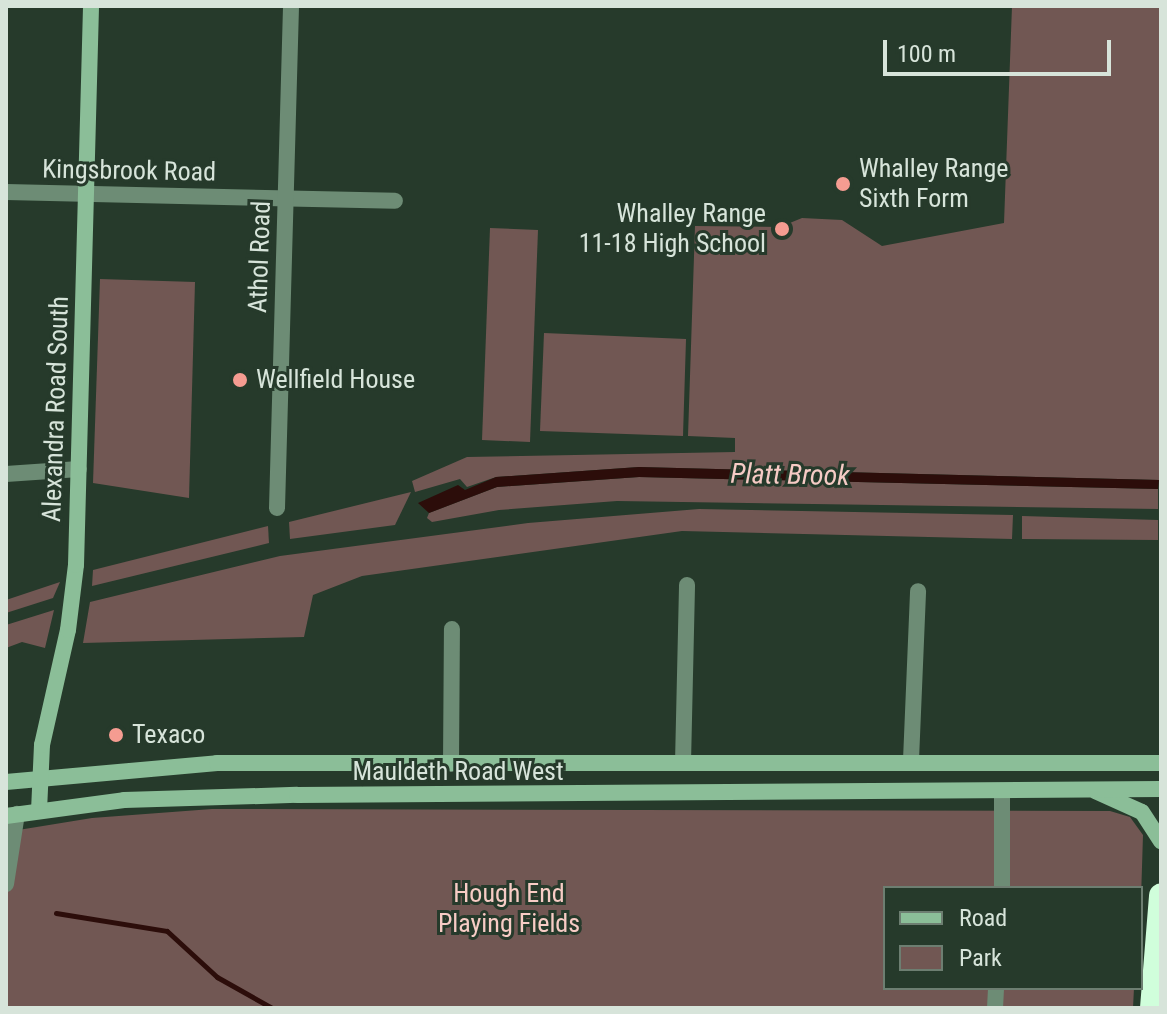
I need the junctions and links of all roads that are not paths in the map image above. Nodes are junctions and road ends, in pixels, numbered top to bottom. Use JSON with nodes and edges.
{"nodes":[{"id":1,"x":91,"y":6,"type":"edge"},
{"id":2,"x":291,"y":6,"type":"edge"},
{"id":3,"x":6,"y":192,"type":"edge"},
{"id":4,"x":86,"y":194,"type":"junction"},
{"id":5,"x":286,"y":198,"type":"junction"},
{"id":6,"x":395,"y":201,"type":"dead end"},
{"id":7,"x":79,"y":469,"type":"junction"},
{"id":8,"x":6,"y":474,"type":"edge"},
{"id":9,"x":277,"y":508,"type":"dead end"},
{"id":10,"x":687,"y":585,"type":"dead end"},
{"id":11,"x":918,"y":591,"type":"dead end"},
{"id":12,"x":452,"y":629,"type":"dead end"},
{"id":13,"x":911,"y":760,"type":"junction"},
{"id":14,"x":683,"y":763,"type":"junction"},
{"id":15,"x":1161,"y":763,"type":"edge"},
{"id":16,"x":451,"y":764,"type":"junction"},
{"id":17,"x":38,"y":777,"type":"junction"},
{"id":18,"x":6,"y":782,"type":"edge"},
{"id":19,"x":1091,"y":789,"type":"junction"},
{"id":20,"x":1161,"y":789,"type":"edge"},
{"id":21,"x":911,"y":792,"type":"junction"},
{"id":22,"x":1002,"y":795,"type":"dead end"},
{"id":23,"x":39,"y":811,"type":"junction"},
{"id":24,"x":11,"y":815,"type":"edge"},
{"id":25,"x":1161,"y":841,"type":"edge"},
{"id":26,"x":6,"y":884,"type":"edge"},
{"id":27,"x":1002,"y":886,"type":"edge"},
{"id":28,"x":1161,"y":895,"type":"edge"},
{"id":29,"x":1152,"y":1008,"type":"edge"}],
"edges":[{"from":1,"to":4,"type":"street","name":"Alexandra Road South"},
{"from":2,"to":5,"type":"street","name":"Athol Road"},
{"from":3,"to":4,"type":"street","name":"Kingsbrook Road"},
{"from":4,"to":5,"type":"street","name":"Kingsbrook Road"},
{"from":4,"to":7,"type":"street","name":"Alexandra Road South"},
{"from":5,"to":6,"type":"street","name":"Kingsbrook Road"},
{"from":5,"to":9,"type":"street","name":"Athol Road"},
{"from":7,"to":8,"type":"street"},
{"from":7,"to":17,"type":"street","name":"Alexandra Road South"},
{"from":10,"to":14,"type":"street"},
{"from":11,"to":13,"type":"street"},
{"from":12,"to":16,"type":"street"},
{"from":13,"to":14,"type":"street","name":"Mauldeth Road West"},
{"from":13,"to":15,"type":"street","name":"Mauldeth Road West"},
{"from":13,"to":21,"type":"street"},
{"from":14,"to":16,"type":"street","name":"Mauldeth Road West"},
{"from":16,"to":17,"type":"street","name":"Mauldeth Road West"},
{"from":17,"to":18,"type":"street","name":"Mauldeth Road West"},
{"from":17,"to":23,"type":"street","name":"Alexandra Road South"},
{"from":19,"to":20,"type":"street","name":"Mauldeth Road West"},
{"from":19,"to":21,"type":"street","name":"Mauldeth Road West"},
{"from":19,"to":25,"type":"street","name":"Mauldeth Road West"},
{"from":21,"to":23,"type":"street","name":"Mauldeth Road West"},
{"from":22,"to":27,"type":"street"},
{"from":23,"to":24,"type":"street","name":"Mauldeth Road West"},
{"from":24,"to":26,"type":"street"},
{"from":28,"to":29,"type":"highway"}]}
